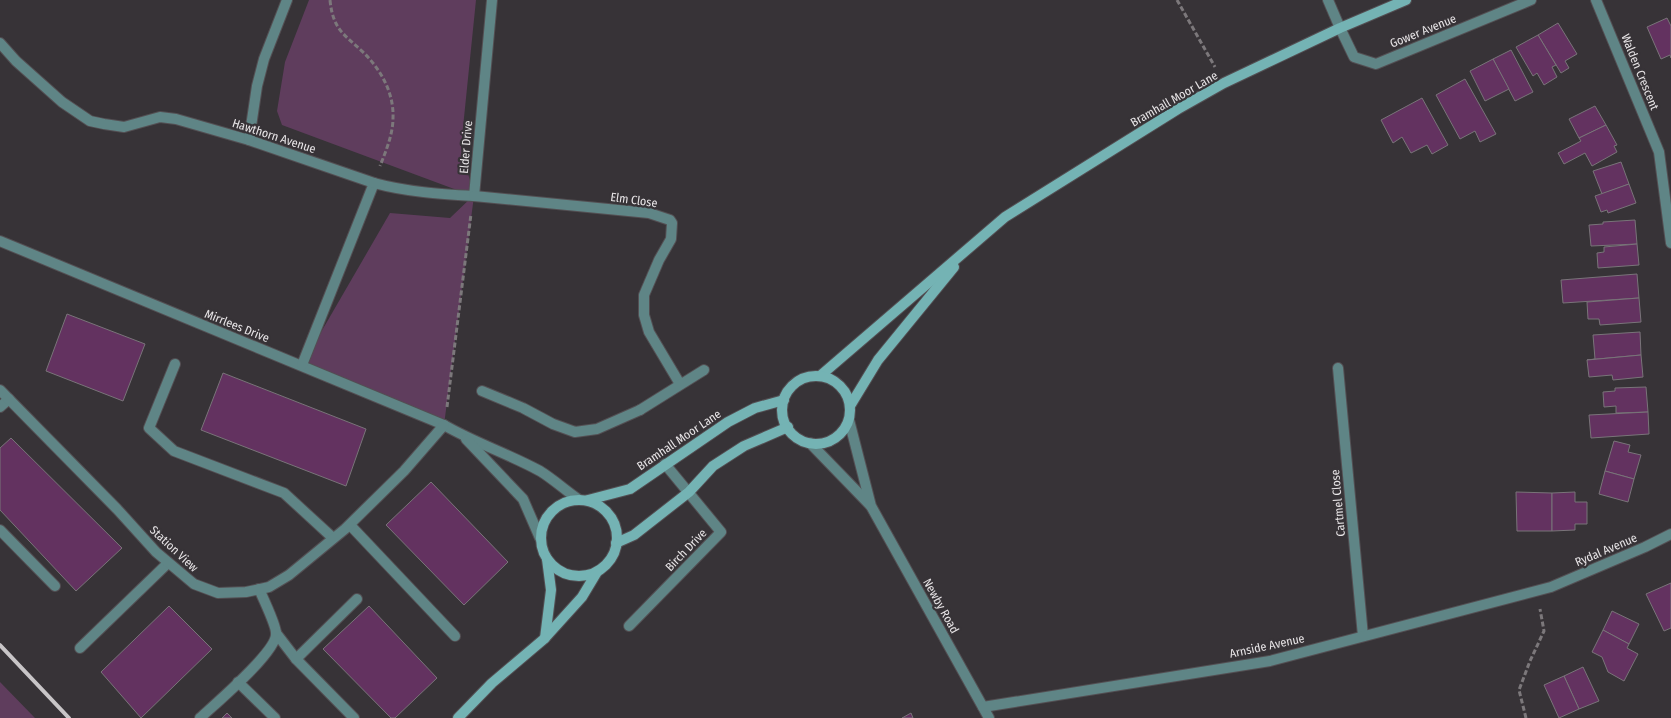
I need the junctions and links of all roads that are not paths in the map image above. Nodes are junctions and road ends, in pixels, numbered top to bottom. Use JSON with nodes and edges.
{"nodes":[{"id":1,"x":287,"y":0,"type":"edge"},
{"id":2,"x":492,"y":0,"type":"edge"},
{"id":3,"x":1328,"y":0,"type":"edge"},
{"id":4,"x":1406,"y":0,"type":"edge"},
{"id":5,"x":1531,"y":0,"type":"edge"},
{"id":6,"x":1596,"y":0,"type":"edge"},
{"id":7,"x":1340,"y":28,"type":"junction"},
{"id":8,"x":0,"y":43,"type":"edge"},
{"id":9,"x":248,"y":140,"type":"junction"},
{"id":10,"x":374,"y":183,"type":"junction"},
{"id":11,"x":474,"y":196,"type":"junction"},
{"id":12,"x":0,"y":241,"type":"edge"},
{"id":13,"x":1671,"y":243,"type":"edge"},
{"id":14,"x":970,"y":246,"type":"junction"},
{"id":15,"x":175,"y":364,"type":"dead end"},
{"id":16,"x":302,"y":365,"type":"junction"},
{"id":17,"x":1338,"y":368,"type":"dead end"},
{"id":18,"x":704,"y":370,"type":"dead end"},
{"id":19,"x":820,"y":376,"type":"junction"},
{"id":20,"x":680,"y":384,"type":"junction"},
{"id":21,"x":0,"y":390,"type":"edge"},
{"id":22,"x":482,"y":391,"type":"dead end"},
{"id":23,"x":9,"y":399,"type":"junction"},
{"id":24,"x":784,"y":400,"type":"junction"},
{"id":25,"x":850,"y":406,"type":"junction"},
{"id":26,"x":0,"y":407,"type":"edge"},
{"id":27,"x":849,"y":420,"type":"junction"},
{"id":28,"x":444,"y":425,"type":"junction"},
{"id":29,"x":788,"y":427,"type":"junction"},
{"id":30,"x":463,"y":436,"type":"junction"},
{"id":31,"x":810,"y":443,"type":"junction"},
{"id":32,"x":665,"y":464,"type":"junction"},
{"id":33,"x":689,"y":492,"type":"junction"},
{"id":34,"x":583,"y":500,"type":"junction"},
{"id":35,"x":871,"y":506,"type":"junction"},
{"id":36,"x":350,"y":525,"type":"junction"},
{"id":37,"x":0,"y":530,"type":"edge"},
{"id":38,"x":1671,"y":534,"type":"edge"},
{"id":39,"x":333,"y":538,"type":"junction"},
{"id":40,"x":540,"y":538,"type":"junction"},
{"id":41,"x":616,"y":543,"type":"junction"},
{"id":42,"x":547,"y":559,"type":"junction"},
{"id":43,"x":168,"y":563,"type":"junction"},
{"id":44,"x":597,"y":572,"type":"junction"},
{"id":45,"x":55,"y":586,"type":"dead end"},
{"id":46,"x":1551,"y":587,"type":"joint"},
{"id":47,"x":259,"y":589,"type":"junction"},
{"id":48,"x":357,"y":599,"type":"dead end"},
{"id":49,"x":629,"y":626,"type":"dead end"},
{"id":50,"x":276,"y":633,"type":"junction"},
{"id":51,"x":454,"y":636,"type":"dead end"},
{"id":52,"x":1363,"y":636,"type":"junction"},
{"id":53,"x":544,"y":639,"type":"junction"},
{"id":54,"x":80,"y":648,"type":"dead end"},
{"id":55,"x":296,"y":659,"type":"junction"},
{"id":56,"x":238,"y":682,"type":"junction"},
{"id":57,"x":982,"y":706,"type":"junction"},
{"id":58,"x":200,"y":718,"type":"edge"},
{"id":59,"x":275,"y":718,"type":"edge"},
{"id":60,"x":354,"y":718,"type":"edge"},
{"id":61,"x":458,"y":718,"type":"edge"},
{"id":62,"x":989,"y":718,"type":"edge"}],
"edges":[{"from":1,"to":9,"type":"street"},
{"from":2,"to":11,"type":"street","name":"Elder Drive"},
{"from":3,"to":7,"type":"street","name":"Gower Avenue"},
{"from":4,"to":7,"type":"street","name":"Bramhall Moor Lane"},
{"from":5,"to":7,"type":"street","name":"Gower Avenue"},
{"from":6,"to":13,"type":"street","name":"Walden Crescent"},
{"from":7,"to":14,"type":"street","name":"Bramhall Moor Lane"},
{"from":8,"to":9,"type":"street","name":"Hawthorn Avenue"},
{"from":9,"to":10,"type":"street","name":"Hawthorn Avenue"},
{"from":10,"to":11,"type":"street"},
{"from":10,"to":16,"type":"street"},
{"from":11,"to":20,"type":"street","name":"Elm Close"},
{"from":12,"to":16,"type":"street","name":"Mirrlees Drive"},
{"from":14,"to":19,"type":"street","name":"Bramhall Moor Lane"},
{"from":14,"to":25,"type":"street","name":"Bramhall Moor Lane"},
{"from":15,"to":39,"type":"street"},
{"from":16,"to":28,"type":"street","name":"Mirrlees Drive"},
{"from":17,"to":52,"type":"street","name":"Cartmel Close"},
{"from":18,"to":20,"type":"street"},
{"from":19,"to":24,"type":"street"},
{"from":19,"to":25,"type":"street"},
{"from":20,"to":22,"type":"street"},
{"from":21,"to":23,"type":"street","name":"Station View"},
{"from":23,"to":26,"type":"street"},
{"from":23,"to":43,"type":"street","name":"Station View"},
{"from":24,"to":29,"type":"street"},
{"from":24,"to":32,"type":"street","name":"Bramhall Moor Lane"},
{"from":25,"to":27,"type":"street"},
{"from":27,"to":31,"type":"street"},
{"from":27,"to":35,"type":"street","name":"Newby Road"},
{"from":28,"to":30,"type":"street","name":"Mirrlees Drive"},
{"from":28,"to":36,"type":"street","name":"Station View"},
{"from":29,"to":31,"type":"street"},
{"from":29,"to":33,"type":"street"},
{"from":30,"to":34,"type":"street","name":"Mirrlees Drive"},
{"from":30,"to":40,"type":"street","name":"Mirrlees Drive"},
{"from":31,"to":35,"type":"street","name":"Newby Road"},
{"from":32,"to":33,"type":"street","name":"Birch Drive"},
{"from":32,"to":34,"type":"street","name":"Bramhall Moor Lane"},
{"from":33,"to":41,"type":"street"},
{"from":33,"to":49,"type":"street","name":"Birch Drive"},
{"from":34,"to":40,"type":"street","name":"Bramhall Moor Lane"},
{"from":34,"to":41,"type":"street"},
{"from":35,"to":57,"type":"street","name":"Newby Road"},
{"from":36,"to":39,"type":"street","name":"Station View"},
{"from":36,"to":51,"type":"street"},
{"from":37,"to":45,"type":"street"},
{"from":38,"to":46,"type":"street","name":"Rydal Avenue"},
{"from":39,"to":47,"type":"street","name":"Station View"},
{"from":40,"to":42,"type":"street"},
{"from":41,"to":44,"type":"street"},
{"from":42,"to":44,"type":"street"},
{"from":42,"to":53,"type":"street"},
{"from":43,"to":47,"type":"street","name":"Station View"},
{"from":43,"to":54,"type":"street"},
{"from":44,"to":53,"type":"street"},
{"from":46,"to":52,"type":"street","name":"Arnside Avenue"},
{"from":47,"to":50,"type":"street"},
{"from":48,"to":55,"type":"street"},
{"from":50,"to":55,"type":"street"},
{"from":50,"to":56,"type":"street"},
{"from":52,"to":57,"type":"street","name":"Arnside Avenue"},
{"from":53,"to":61,"type":"street"},
{"from":55,"to":60,"type":"street"},
{"from":56,"to":58,"type":"street"},
{"from":56,"to":59,"type":"street"},
{"from":57,"to":62,"type":"street","name":"Newby Road"}]}
